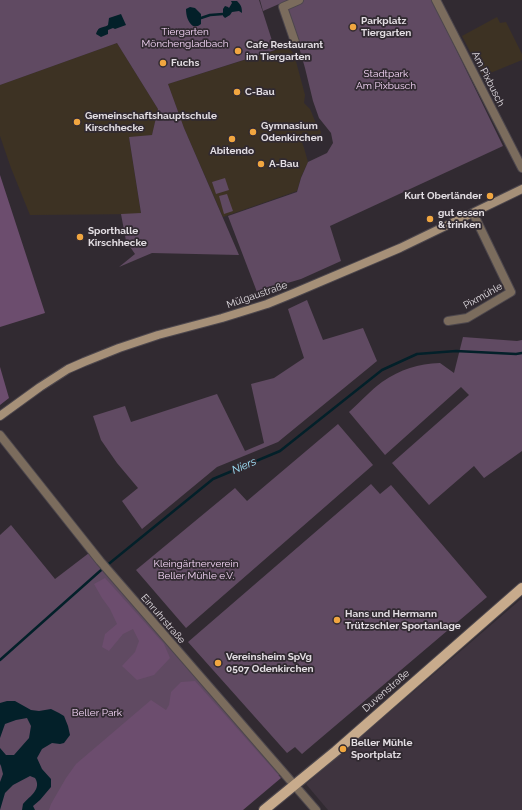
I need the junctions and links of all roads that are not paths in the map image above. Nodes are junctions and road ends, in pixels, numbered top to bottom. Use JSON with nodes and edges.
{"nodes":[{"id":1,"x":299,"y":0,"type":"edge"},
{"id":2,"x":436,"y":0,"type":"edge"},
{"id":3,"x":295,"y":42,"type":"dead end"},
{"id":4,"x":522,"y":168,"type":"edge"},
{"id":5,"x":522,"y":189,"type":"edge"},
{"id":6,"x":472,"y":213,"type":"junction"},
{"id":7,"x":448,"y":321,"type":"dead end"},
{"id":8,"x":0,"y":416,"type":"edge"},
{"id":9,"x":0,"y":435,"type":"edge"},
{"id":10,"x":522,"y":588,"type":"edge"},
{"id":11,"x":294,"y":784,"type":"junction"},
{"id":12,"x":264,"y":810,"type":"edge"},
{"id":13,"x":316,"y":810,"type":"edge"}],
"edges":[{"from":1,"to":3,"type":"street"},
{"from":2,"to":4,"type":"street","name":"Am Pixbusch"},
{"from":5,"to":6,"type":"street","name":"Mülgaustraße"},
{"from":6,"to":7,"type":"street","name":"Pixmühle"},
{"from":6,"to":8,"type":"street","name":"Mülgaustraße"},
{"from":9,"to":11,"type":"street","name":"Einruhrstraße"},
{"from":10,"to":11,"type":"main road","name":"Duvenstraße"},
{"from":11,"to":12,"type":"main road","name":"Duvenstraße"},
{"from":11,"to":13,"type":"street","name":"Einruhrstraße"}]}
